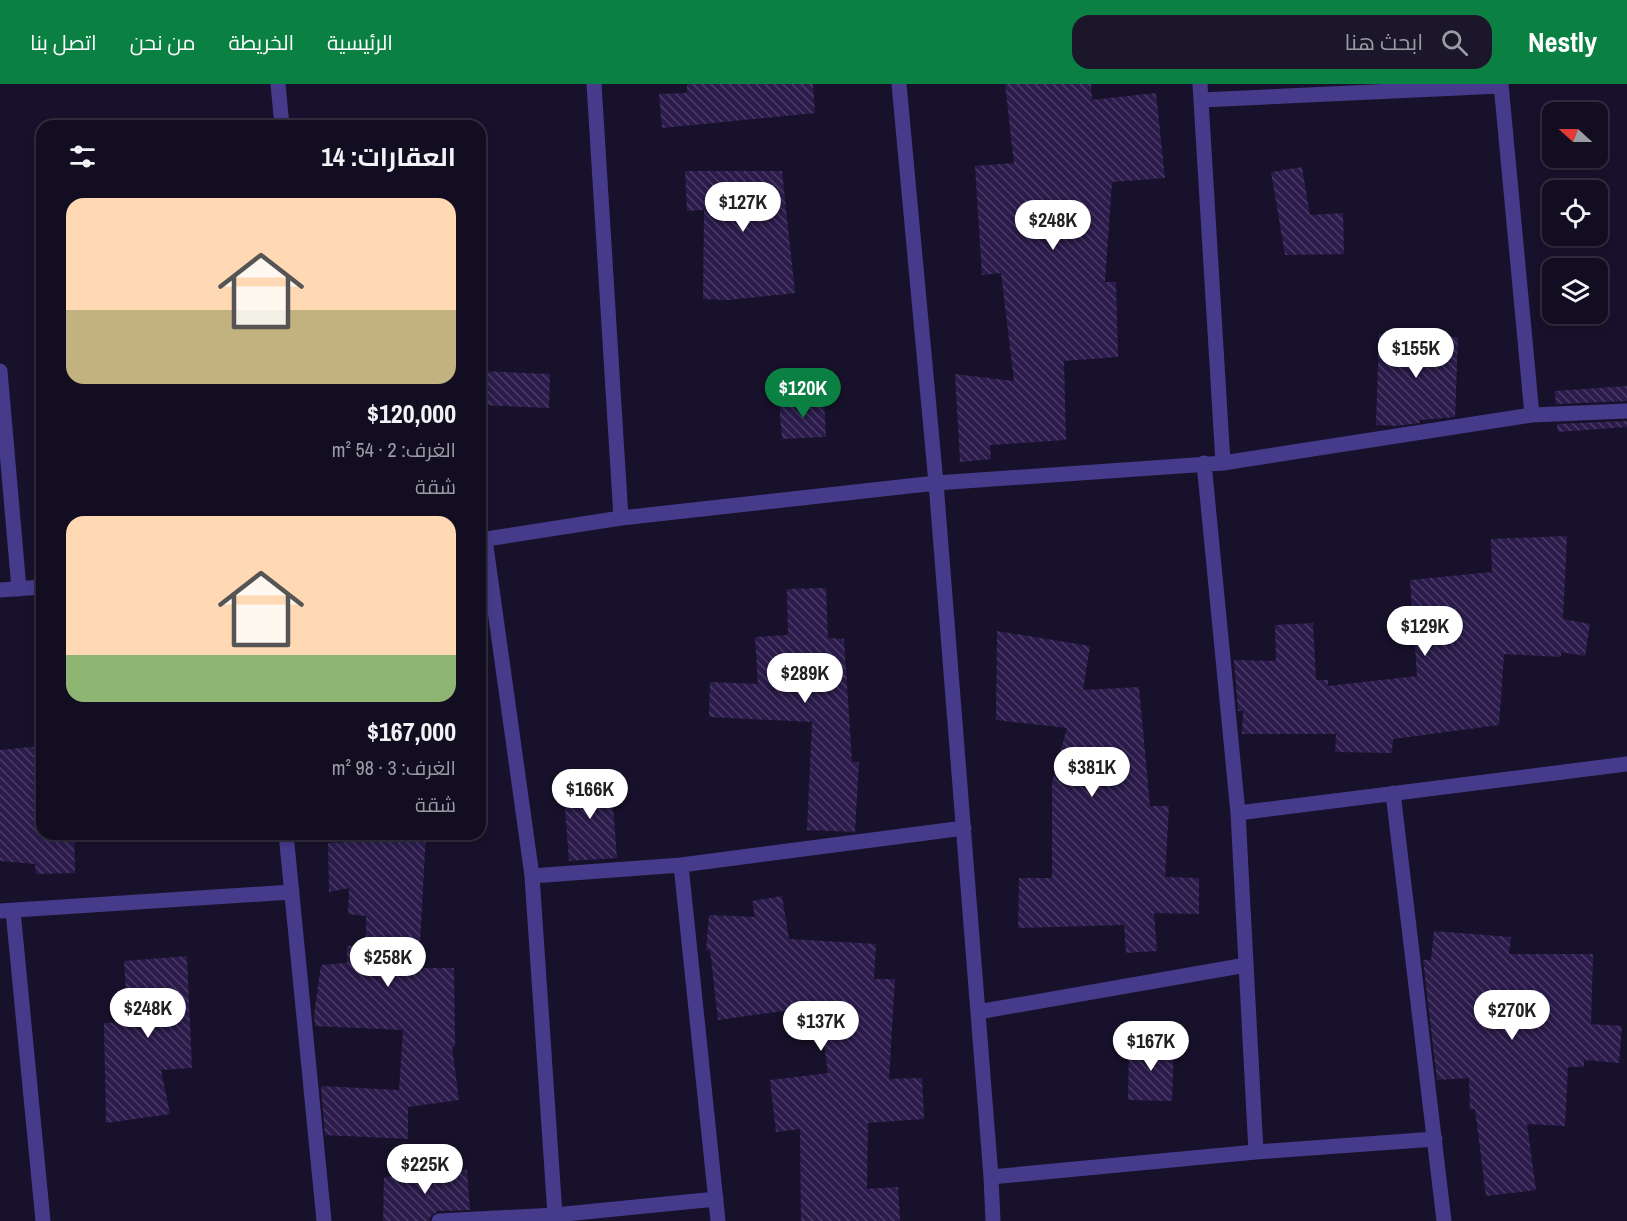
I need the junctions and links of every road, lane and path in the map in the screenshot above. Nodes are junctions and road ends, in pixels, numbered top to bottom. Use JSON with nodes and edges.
{"nodes":[{"id":1,"x":278,"y":84,"type":"edge"},
{"id":2,"x":594,"y":84,"type":"edge"},
{"id":3,"x":899,"y":84,"type":"edge"},
{"id":4,"x":1200,"y":84,"type":"edge"},
{"id":5,"x":1501,"y":85,"type":"edge"},
{"id":6,"x":1201,"y":100,"type":"junction"},
{"id":7,"x":281,"y":120,"type":"edge"},
{"id":8,"x":0,"y":371,"type":"edge"},
{"id":9,"x":1627,"y":411,"type":"edge"},
{"id":10,"x":1532,"y":415,"type":"junction"},
{"id":11,"x":1204,"y":463,"type":"junction"},
{"id":12,"x":1223,"y":463,"type":"junction"},
{"id":13,"x":936,"y":483,"type":"junction"},
{"id":14,"x":621,"y":518,"type":"junction"},
{"id":15,"x":486,"y":539,"type":"edge"},
{"id":16,"x":486,"y":567,"type":"edge"},
{"id":17,"x":36,"y":588,"type":"edge"},
{"id":18,"x":19,"y":589,"type":"junction"},
{"id":19,"x":0,"y":590,"type":"edge"},
{"id":20,"x":1627,"y":764,"type":"edge"},
{"id":21,"x":1393,"y":793,"type":"junction"},
{"id":22,"x":1238,"y":813,"type":"junction"},
{"id":23,"x":964,"y":828,"type":"junction"},
{"id":24,"x":287,"y":840,"type":"edge"},
{"id":25,"x":681,"y":865,"type":"junction"},
{"id":26,"x":532,"y":876,"type":"junction"},
{"id":27,"x":292,"y":892,"type":"junction"},
{"id":28,"x":7,"y":911,"type":"edge"},
{"id":29,"x":1246,"y":965,"type":"junction"},
{"id":30,"x":978,"y":1012,"type":"junction"},
{"id":31,"x":1435,"y":1139,"type":"junction"},
{"id":32,"x":1256,"y":1152,"type":"junction"},
{"id":33,"x":991,"y":1177,"type":"junction"},
{"id":34,"x":716,"y":1199,"type":"junction"},
{"id":35,"x":555,"y":1215,"type":"junction"},
{"id":36,"x":43,"y":1221,"type":"edge"},
{"id":37,"x":324,"y":1221,"type":"edge"},
{"id":38,"x":439,"y":1221,"type":"edge"},
{"id":39,"x":718,"y":1221,"type":"edge"},
{"id":40,"x":993,"y":1221,"type":"edge"},
{"id":41,"x":1444,"y":1221,"type":"edge"}],
"edges":[{"from":1,"to":7,"type":"street"},
{"from":2,"to":14,"type":"street"},
{"from":3,"to":13,"type":"street"},
{"from":4,"to":6,"type":"street"},
{"from":5,"to":6,"type":"street"},
{"from":5,"to":10,"type":"street"},
{"from":6,"to":12,"type":"street"},
{"from":8,"to":18,"type":"street"},
{"from":9,"to":10,"type":"street"},
{"from":10,"to":12,"type":"street"},
{"from":11,"to":12,"type":"street"},
{"from":11,"to":13,"type":"street"},
{"from":11,"to":22,"type":"street"},
{"from":13,"to":14,"type":"street"},
{"from":13,"to":23,"type":"street"},
{"from":14,"to":15,"type":"street"},
{"from":16,"to":26,"type":"street"},
{"from":17,"to":18,"type":"street"},
{"from":18,"to":19,"type":"street"},
{"from":20,"to":21,"type":"street"},
{"from":21,"to":22,"type":"street"},
{"from":21,"to":31,"type":"street"},
{"from":22,"to":29,"type":"street"},
{"from":23,"to":25,"type":"street"},
{"from":23,"to":30,"type":"street"},
{"from":24,"to":27,"type":"street"},
{"from":25,"to":26,"type":"street"},
{"from":25,"to":34,"type":"street"},
{"from":26,"to":35,"type":"street"},
{"from":27,"to":28,"type":"street"},
{"from":27,"to":37,"type":"street"},
{"from":28,"to":36,"type":"street"},
{"from":29,"to":30,"type":"street"},
{"from":29,"to":32,"type":"street"},
{"from":30,"to":33,"type":"street"},
{"from":31,"to":32,"type":"street"},
{"from":31,"to":41,"type":"street"},
{"from":32,"to":33,"type":"street"},
{"from":33,"to":40,"type":"street"},
{"from":34,"to":35,"type":"street"},
{"from":34,"to":39,"type":"street"},
{"from":35,"to":38,"type":"street"}]}
